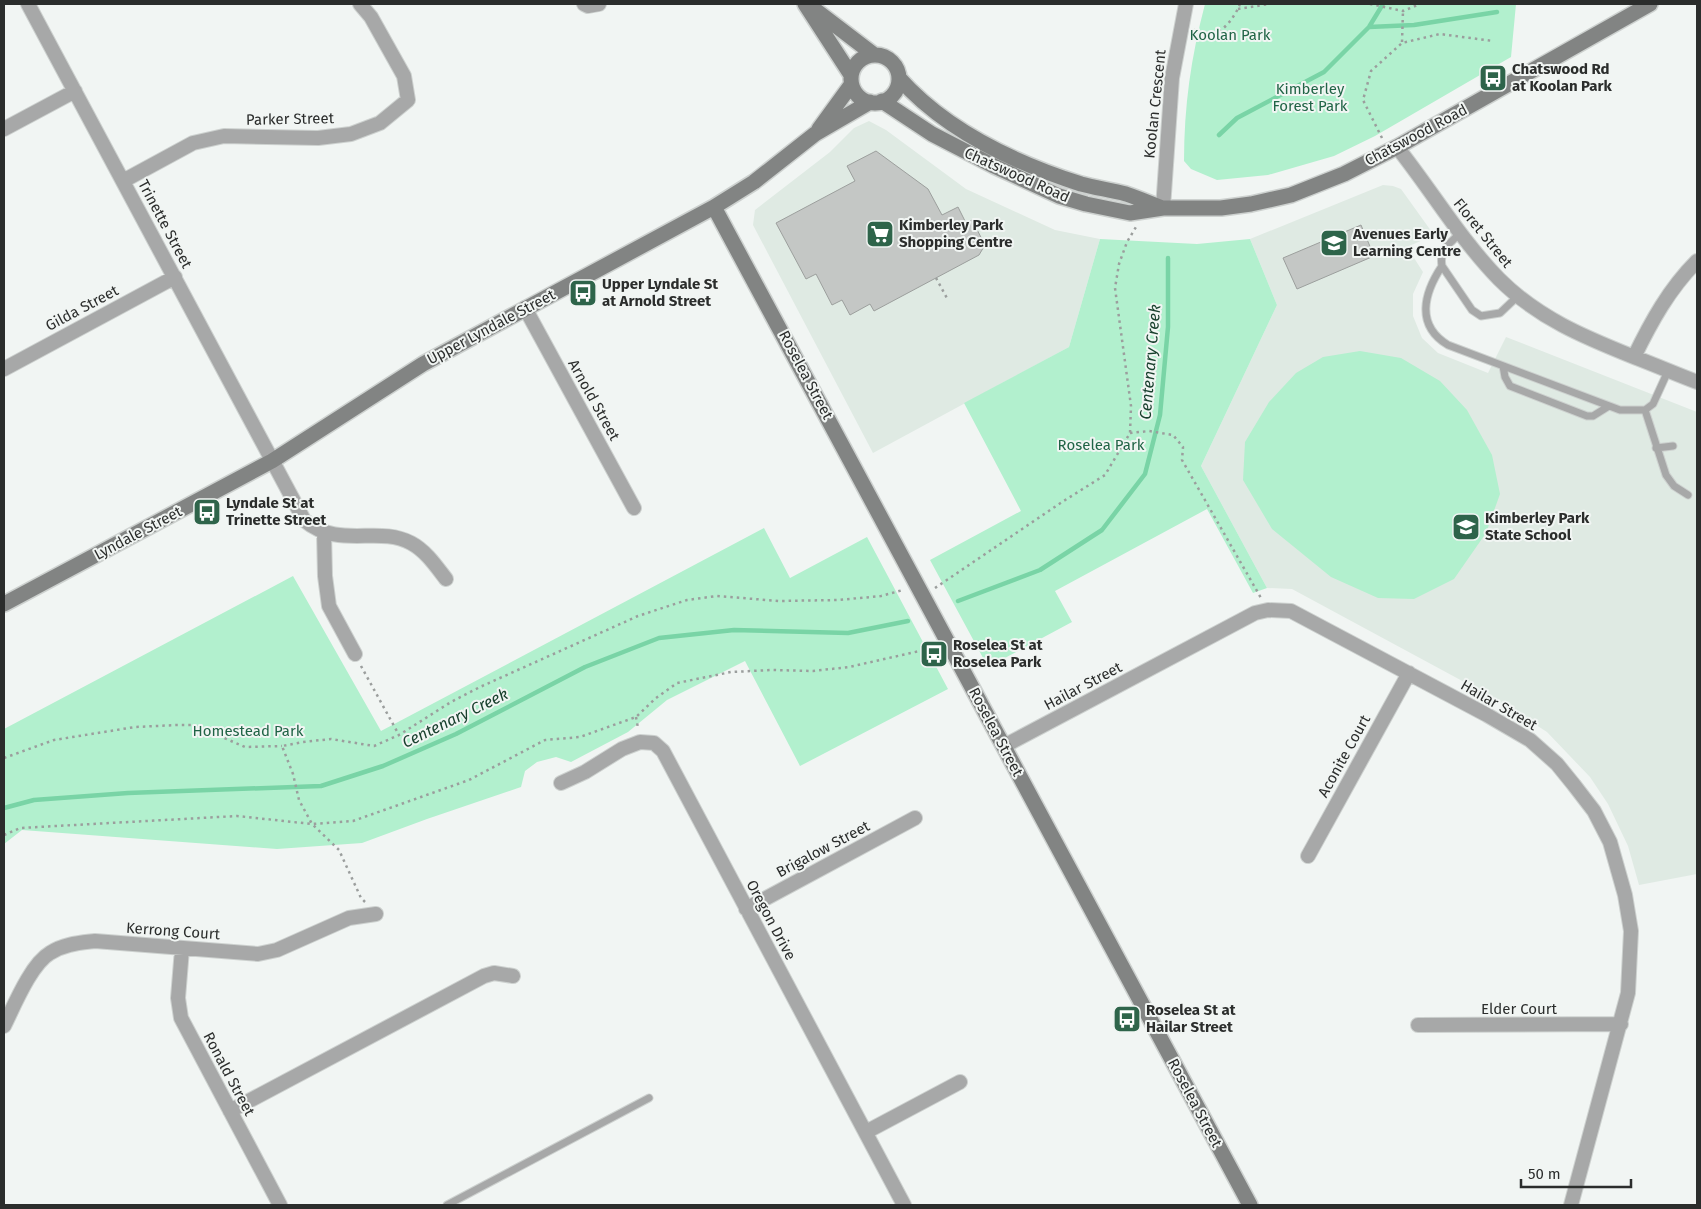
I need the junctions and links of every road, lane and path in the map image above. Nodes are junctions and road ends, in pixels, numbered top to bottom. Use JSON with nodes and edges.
{"nodes":[{"id":1,"x":28,"y":4,"type":"edge"},
{"id":2,"x":360,"y":4,"type":"edge"},
{"id":3,"x":584,"y":4,"type":"edge"},
{"id":4,"x":599,"y":4,"type":"edge"},
{"id":5,"x":806,"y":4,"type":"edge"},
{"id":6,"x":1186,"y":4,"type":"edge"},
{"id":7,"x":1240,"y":4,"type":"edge"},
{"id":8,"x":1269,"y":4,"type":"edge"},
{"id":9,"x":1371,"y":4,"type":"edge"},
{"id":10,"x":1420,"y":4,"type":"edge"},
{"id":11,"x":1650,"y":4,"type":"edge"},
{"id":12,"x":1238,"y":9,"type":"junction"},
{"id":13,"x":1404,"y":11,"type":"junction"},
{"id":14,"x":1181,"y":26,"type":"junction"},
{"id":15,"x":1492,"y":42,"type":"dead end"},
{"id":16,"x":1402,"y":43,"type":"junction"},
{"id":17,"x":874,"y":54,"type":"junction"},
{"id":18,"x":899,"y":78,"type":"junction"},
{"id":19,"x":851,"y":80,"type":"junction"},
{"id":20,"x":75,"y":91,"type":"junction"},
{"id":21,"x":876,"y":102,"type":"junction"},
{"id":22,"x":4,"y":129,"type":"edge"},
{"id":23,"x":815,"y":134,"type":"junction"},
{"id":24,"x":1382,"y":138,"type":"dead end"},
{"id":25,"x":1397,"y":147,"type":"junction"},
{"id":26,"x":1056,"y":175,"type":"junction"},
{"id":27,"x":123,"y":181,"type":"junction"},
{"id":28,"x":1044,"y":190,"type":"junction"},
{"id":29,"x":1059,"y":196,"type":"junction"},
{"id":30,"x":714,"y":207,"type":"junction"},
{"id":31,"x":1159,"y":209,"type":"junction"},
{"id":32,"x":1459,"y":234,"type":"junction"},
{"id":33,"x":1697,"y":261,"type":"edge"},
{"id":34,"x":1442,"y":266,"type":"junction"},
{"id":35,"x":175,"y":277,"type":"junction"},
{"id":36,"x":936,"y":278,"type":"dead end"},
{"id":37,"x":1518,"y":296,"type":"junction"},
{"id":38,"x":948,"y":300,"type":"dead end"},
{"id":39,"x":524,"y":308,"type":"junction"},
{"id":40,"x":1634,"y":357,"type":"junction"},
{"id":41,"x":1503,"y":366,"type":"junction"},
{"id":42,"x":4,"y":369,"type":"edge"},
{"id":43,"x":1668,"y":371,"type":"junction"},
{"id":44,"x":1697,"y":382,"type":"edge"},
{"id":45,"x":1609,"y":406,"type":"junction"},
{"id":46,"x":1645,"y":410,"type":"junction"},
{"id":47,"x":1130,"y":433,"type":"junction"},
{"id":48,"x":1673,"y":446,"type":"dead end"},
{"id":49,"x":1656,"y":448,"type":"junction"},
{"id":50,"x":272,"y":461,"type":"junction"},
{"id":51,"x":1688,"y":495,"type":"dead end"},
{"id":52,"x":634,"y":508,"type":"dead end"},
{"id":53,"x":324,"y":532,"type":"junction"},
{"id":54,"x":446,"y":579,"type":"dead end"},
{"id":55,"x":938,"y":586,"type":"dead end"},
{"id":56,"x":904,"y":590,"type":"dead end"},
{"id":57,"x":4,"y":604,"type":"edge"},
{"id":58,"x":1268,"y":610,"type":"junction"},
{"id":59,"x":935,"y":647,"type":"dead end"},
{"id":60,"x":354,"y":654,"type":"joint"},
{"id":61,"x":1409,"y":672,"type":"junction"},
{"id":62,"x":399,"y":735,"type":"junction"},
{"id":63,"x":282,"y":746,"type":"junction"},
{"id":64,"x":1004,"y":746,"type":"junction"},
{"id":65,"x":4,"y":758,"type":"edge"},
{"id":66,"x":561,"y":783,"type":"dead end"},
{"id":67,"x":915,"y":818,"type":"dead end"},
{"id":68,"x":312,"y":824,"type":"junction"},
{"id":69,"x":4,"y":835,"type":"edge"},
{"id":70,"x":1308,"y":856,"type":"dead end"},
{"id":71,"x":746,"y":909,"type":"junction"},
{"id":72,"x":376,"y":914,"type":"joint"},
{"id":73,"x":182,"y":949,"type":"junction"},
{"id":74,"x":513,"y":976,"type":"dead end"},
{"id":75,"x":1621,"y":1024,"type":"junction"},
{"id":76,"x":1418,"y":1025,"type":"dead end"},
{"id":77,"x":4,"y":1026,"type":"edge"},
{"id":78,"x":960,"y":1082,"type":"dead end"},
{"id":79,"x":649,"y":1098,"type":"dead end"},
{"id":80,"x":230,"y":1111,"type":"junction"},
{"id":81,"x":866,"y":1132,"type":"junction"},
{"id":82,"x":280,"y":1205,"type":"edge"},
{"id":83,"x":447,"y":1205,"type":"edge"},
{"id":84,"x":904,"y":1205,"type":"edge"},
{"id":85,"x":1250,"y":1205,"type":"edge"},
{"id":86,"x":1571,"y":1205,"type":"edge"}],
"edges":[{"from":1,"to":20,"type":"street","name":"Trinette Street"},
{"from":2,"to":27,"type":"street","name":"Parker Street"},
{"from":3,"to":4,"type":"street"},
{"from":5,"to":17,"type":"street"},
{"from":5,"to":19,"type":"street"},
{"from":6,"to":14,"type":"street","name":"Koolan Crescent"},
{"from":7,"to":12,"type":"path"},
{"from":8,"to":12,"type":"path"},
{"from":9,"to":13,"type":"path"},
{"from":10,"to":13,"type":"path"},
{"from":11,"to":25,"type":"street","name":"Chatswood Road"},
{"from":12,"to":14,"type":"path"},
{"from":13,"to":16,"type":"path"},
{"from":14,"to":31,"type":"street","name":"Koolan Crescent"},
{"from":15,"to":16,"type":"path"},
{"from":16,"to":24,"type":"path"},
{"from":17,"to":18,"type":"street"},
{"from":17,"to":19,"type":"street"},
{"from":18,"to":21,"type":"street"},
{"from":18,"to":26,"type":"street","name":"Chatswood Road"},
{"from":19,"to":21,"type":"street"},
{"from":19,"to":23,"type":"street","name":"Upper Lyndale Street"},
{"from":20,"to":22,"type":"street"},
{"from":20,"to":27,"type":"street","name":"Trinette Street"},
{"from":21,"to":23,"type":"street","name":"Upper Lyndale Street"},
{"from":21,"to":28,"type":"street","name":"Chatswood Road"},
{"from":23,"to":30,"type":"street","name":"Upper Lyndale Street"},
{"from":25,"to":31,"type":"street","name":"Chatswood Road"},
{"from":25,"to":32,"type":"street","name":"Floret Street"},
{"from":26,"to":28,"type":"street"},
{"from":26,"to":29,"type":"street"},
{"from":26,"to":31,"type":"street","name":"Chatswood Road"},
{"from":27,"to":35,"type":"street","name":"Trinette Street"},
{"from":28,"to":29,"type":"street","name":"Chatswood Road"},
{"from":29,"to":31,"type":"street","name":"Chatswood Road"},
{"from":30,"to":39,"type":"street","name":"Upper Lyndale Street"},
{"from":30,"to":64,"type":"street","name":"Roselea Street"},
{"from":31,"to":47,"type":"path"},
{"from":32,"to":34,"type":"lane"},
{"from":32,"to":37,"type":"street","name":"Floret Street"},
{"from":33,"to":40,"type":"street"},
{"from":34,"to":37,"type":"lane"},
{"from":34,"to":41,"type":"lane"},
{"from":35,"to":42,"type":"street","name":"Gilda Street"},
{"from":35,"to":50,"type":"street","name":"Trinette Street"},
{"from":36,"to":38,"type":"path"},
{"from":37,"to":40,"type":"street","name":"Floret Street"},
{"from":39,"to":50,"type":"street","name":"Upper Lyndale Street"},
{"from":39,"to":52,"type":"street","name":"Arnold Street"},
{"from":40,"to":43,"type":"street","name":"Floret Street"},
{"from":41,"to":45,"type":"lane"},
{"from":41,"to":45,"type":"lane"},
{"from":43,"to":44,"type":"street","name":"Floret Street"},
{"from":43,"to":46,"type":"lane"},
{"from":45,"to":46,"type":"lane"},
{"from":46,"to":49,"type":"lane"},
{"from":47,"to":55,"type":"path"},
{"from":47,"to":58,"type":"path"},
{"from":48,"to":49,"type":"lane"},
{"from":49,"to":51,"type":"lane"},
{"from":50,"to":53,"type":"street","name":"Trinette Street"},
{"from":50,"to":57,"type":"street","name":"Lyndale Street"},
{"from":53,"to":54,"type":"street"},
{"from":53,"to":60,"type":"street"},
{"from":56,"to":62,"type":"path"},
{"from":58,"to":61,"type":"street","name":"Hailar Street"},
{"from":58,"to":64,"type":"street","name":"Hailar Street"},
{"from":59,"to":68,"type":"path"},
{"from":60,"to":62,"type":"path"},
{"from":61,"to":70,"type":"street","name":"Aconite Court"},
{"from":61,"to":75,"type":"street","name":"Hailar Street"},
{"from":62,"to":63,"type":"path"},
{"from":63,"to":65,"type":"path"},
{"from":63,"to":68,"type":"path"},
{"from":64,"to":85,"type":"street","name":"Roselea Street"},
{"from":66,"to":71,"type":"street","name":"Oregon Drive"},
{"from":67,"to":71,"type":"street","name":"Brigalow Street"},
{"from":68,"to":69,"type":"path"},
{"from":68,"to":72,"type":"path"},
{"from":71,"to":81,"type":"street","name":"Oregon Drive"},
{"from":72,"to":73,"type":"street","name":"Kerrong Court"},
{"from":73,"to":77,"type":"street","name":"Kerrong Court"},
{"from":73,"to":80,"type":"street","name":"Ronald Street"},
{"from":74,"to":80,"type":"street"},
{"from":75,"to":76,"type":"street","name":"Elder Court"},
{"from":75,"to":86,"type":"street","name":"Hailar Street"},
{"from":78,"to":81,"type":"street"},
{"from":79,"to":83,"type":"lane"},
{"from":80,"to":82,"type":"street","name":"Ronald Street"},
{"from":81,"to":84,"type":"street","name":"Oregon Drive"}]}
